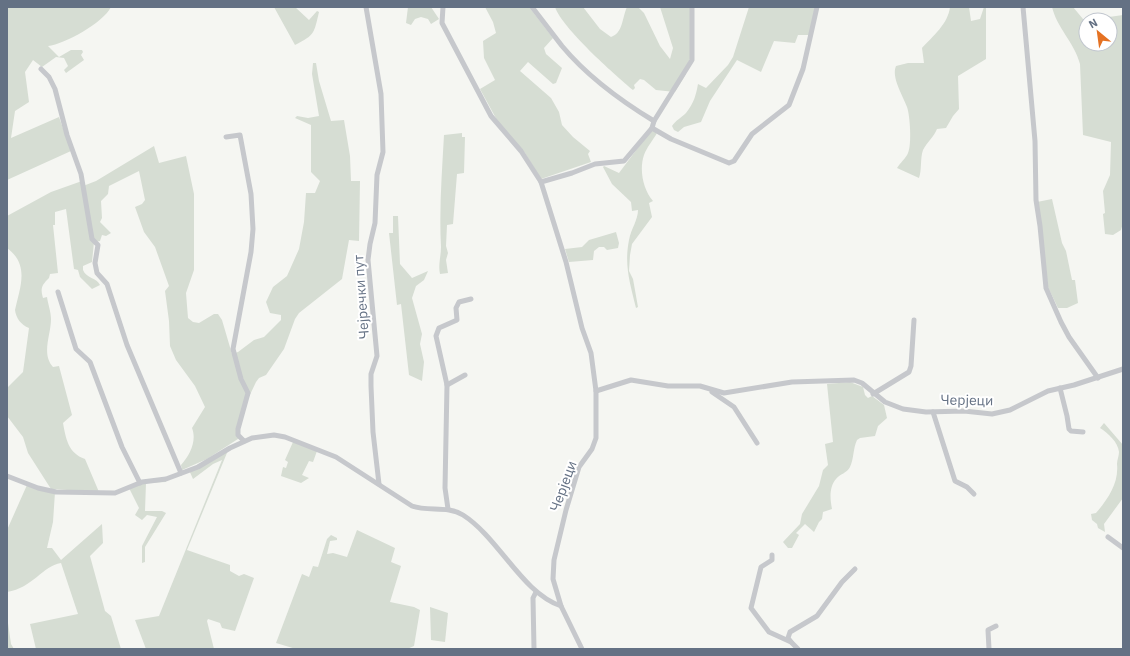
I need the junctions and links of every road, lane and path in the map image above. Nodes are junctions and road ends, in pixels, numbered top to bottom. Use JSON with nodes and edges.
{"nodes":[{"id":1,"x":366,"y":7,"type":"edge"},
{"id":2,"x":443,"y":7,"type":"edge"},
{"id":3,"x":532,"y":7,"type":"edge"},
{"id":4,"x":692,"y":7,"type":"edge"},
{"id":5,"x":817,"y":7,"type":"edge"},
{"id":6,"x":1023,"y":7,"type":"edge"},
{"id":7,"x":41,"y":69,"type":"dead end"},
{"id":8,"x":654,"y":121,"type":"junction"},
{"id":9,"x":652,"y":128,"type":"junction"},
{"id":10,"x":226,"y":137,"type":"dead end"},
{"id":11,"x":541,"y":182,"type":"junction"},
{"id":12,"x":58,"y":292,"type":"dead end"},
{"id":13,"x":471,"y":299,"type":"dead end"},
{"id":14,"x":914,"y":320,"type":"dead end"},
{"id":15,"x":1123,"y":369,"type":"edge"},
{"id":16,"x":465,"y":375,"type":"dead end"},
{"id":17,"x":1098,"y":378,"type":"junction"},
{"id":18,"x":447,"y":385,"type":"junction"},
{"id":19,"x":706,"y":387,"type":"junction"},
{"id":20,"x":1060,"y":388,"type":"junction"},
{"id":21,"x":596,"y":391,"type":"junction"},
{"id":22,"x":873,"y":394,"type":"junction"},
{"id":23,"x":933,"y":412,"type":"junction"},
{"id":24,"x":1083,"y":432,"type":"dead end"},
{"id":25,"x":244,"y":441,"type":"junction"},
{"id":26,"x":757,"y":443,"type":"dead end"},
{"id":27,"x":182,"y":473,"type":"junction"},
{"id":28,"x":7,"y":476,"type":"edge"},
{"id":29,"x":140,"y":483,"type":"junction"},
{"id":30,"x":379,"y":484,"type":"junction"},
{"id":31,"x":974,"y":494,"type":"dead end"},
{"id":32,"x":448,"y":509,"type":"junction"},
{"id":33,"x":1108,"y":537,"type":"dead end"},
{"id":34,"x":1123,"y":548,"type":"edge"},
{"id":35,"x":772,"y":555,"type":"dead end"},
{"id":36,"x":855,"y":570,"type":"dead end"},
{"id":37,"x":536,"y":592,"type":"junction"},
{"id":38,"x":561,"y":606,"type":"junction"},
{"id":39,"x":996,"y":626,"type":"dead end"},
{"id":40,"x":791,"y":642,"type":"junction"},
{"id":41,"x":534,"y":649,"type":"edge"},
{"id":42,"x":582,"y":649,"type":"edge"},
{"id":43,"x":798,"y":649,"type":"edge"},
{"id":44,"x":989,"y":649,"type":"edge"}],
"edges":[{"from":1,"to":30,"type":"street","name":"Чејречки пут"},
{"from":2,"to":11,"type":"street"},
{"from":3,"to":8,"type":"street"},
{"from":4,"to":8,"type":"street"},
{"from":5,"to":9,"type":"street"},
{"from":6,"to":17,"type":"street"},
{"from":7,"to":27,"type":"street"},
{"from":8,"to":9,"type":"street"},
{"from":9,"to":11,"type":"street"},
{"from":10,"to":25,"type":"street"},
{"from":11,"to":21,"type":"street"},
{"from":12,"to":29,"type":"street"},
{"from":13,"to":18,"type":"street"},
{"from":14,"to":22,"type":"street"},
{"from":15,"to":17,"type":"street","name":"Черјеци"},
{"from":16,"to":18,"type":"street"},
{"from":17,"to":20,"type":"street","name":"Черјеци"},
{"from":18,"to":32,"type":"street"},
{"from":19,"to":21,"type":"street","name":"Черјеци"},
{"from":19,"to":22,"type":"street","name":"Черјеци"},
{"from":19,"to":26,"type":"street"},
{"from":20,"to":23,"type":"street","name":"Черјеци"},
{"from":20,"to":24,"type":"street"},
{"from":21,"to":38,"type":"street","name":"Черјеци"},
{"from":22,"to":23,"type":"street","name":"Черјеци"},
{"from":23,"to":31,"type":"street"},
{"from":25,"to":27,"type":"street"},
{"from":25,"to":30,"type":"street"},
{"from":27,"to":29,"type":"street"},
{"from":28,"to":29,"type":"street"},
{"from":30,"to":32,"type":"street"},
{"from":32,"to":37,"type":"street"},
{"from":33,"to":34,"type":"street"},
{"from":35,"to":40,"type":"street"},
{"from":36,"to":40,"type":"street"},
{"from":37,"to":38,"type":"street"},
{"from":37,"to":41,"type":"street"},
{"from":38,"to":42,"type":"street"},
{"from":39,"to":44,"type":"street"},
{"from":40,"to":43,"type":"street"}]}
